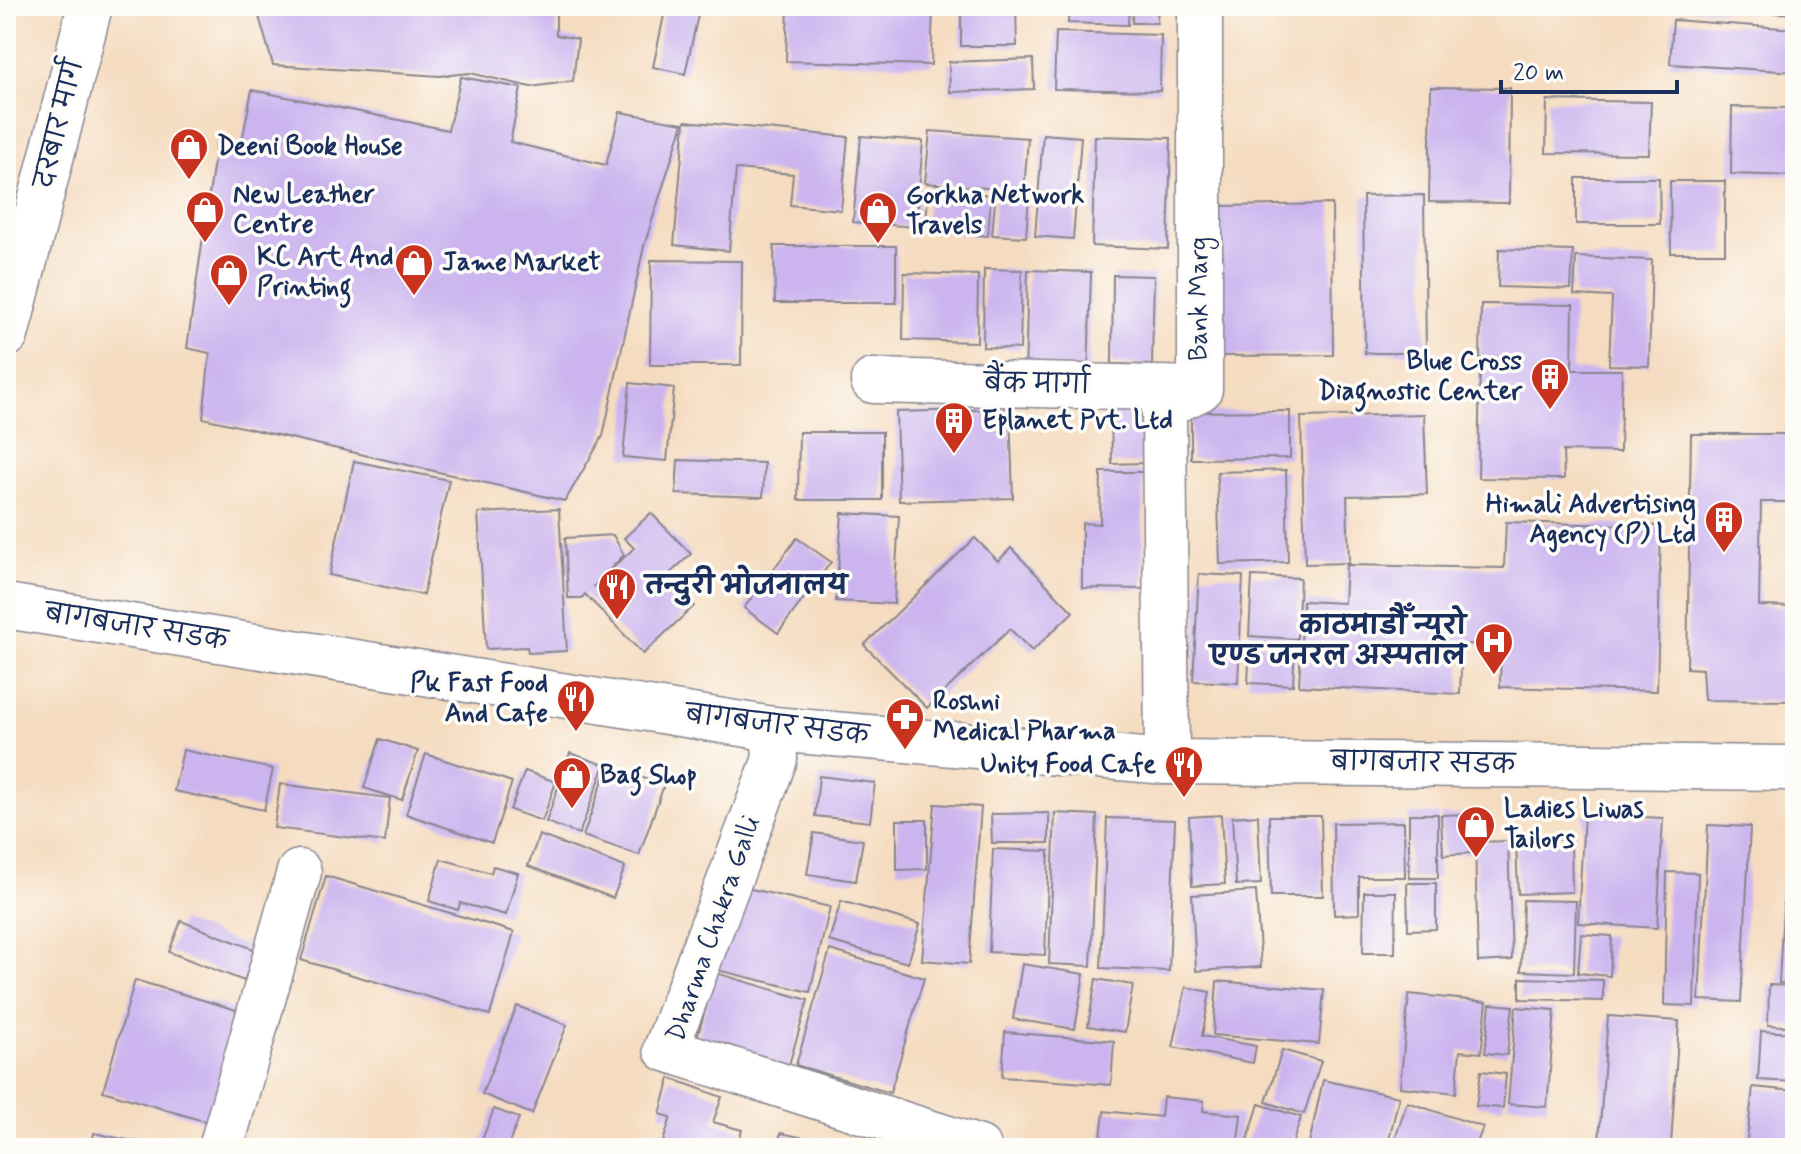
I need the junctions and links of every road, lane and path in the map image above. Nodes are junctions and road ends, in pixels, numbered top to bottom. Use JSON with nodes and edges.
{"nodes":[{"id":1,"x":90,"y":6,"type":"edge"},
{"id":2,"x":1200,"y":6,"type":"edge"},
{"id":3,"x":6,"y":335,"type":"edge"},
{"id":4,"x":873,"y":381,"type":"dead end"},
{"id":5,"x":1200,"y":389,"type":"junction"},
{"id":6,"x":6,"y":606,"type":"edge"},
{"id":7,"x":773,"y":729,"type":"junction"},
{"id":8,"x":1167,"y":762,"type":"junction"},
{"id":9,"x":1795,"y":768,"type":"edge"},
{"id":10,"x":299,"y":872,"type":"dead end"},
{"id":11,"x":221,"y":1148,"type":"edge"},
{"id":12,"x":979,"y":1148,"type":"edge"}],
"edges":[{"from":1,"to":3,"type":"main road","name":"दरबार मार्ग"},
{"from":2,"to":5,"type":"main road","name":"Bank Marg"},
{"from":4,"to":5,"type":"main road","name":"बैंक मार्गा"},
{"from":5,"to":8,"type":"main road","name":"Bank Marg"},
{"from":6,"to":7,"type":"main road","name":"बागबजार सडक"},
{"from":7,"to":8,"type":"main road","name":"बागबजार सडक"},
{"from":7,"to":12,"type":"main road","name":"Dharma Chakra Galli"},
{"from":8,"to":9,"type":"main road","name":"बागबजार सडक"},
{"from":10,"to":11,"type":"main road"}]}
